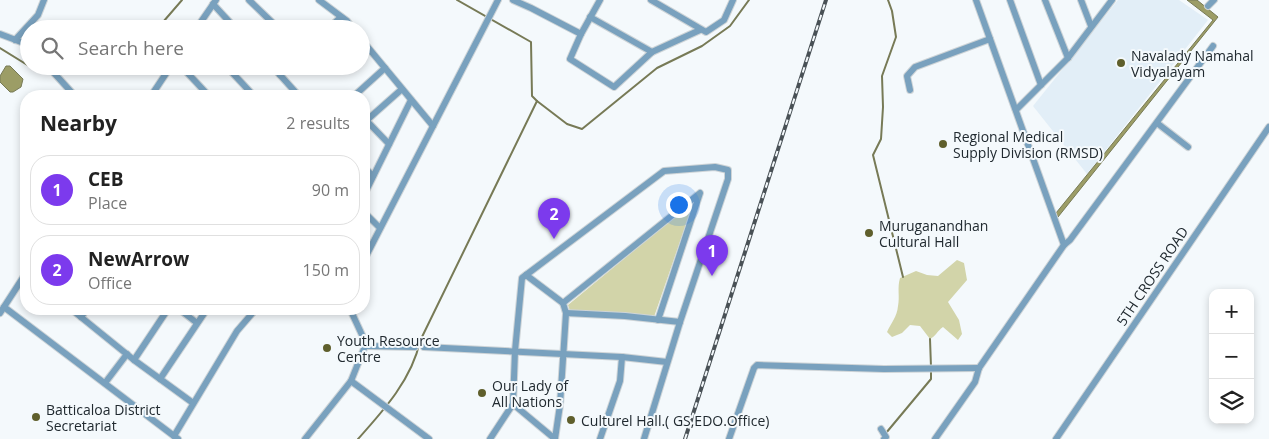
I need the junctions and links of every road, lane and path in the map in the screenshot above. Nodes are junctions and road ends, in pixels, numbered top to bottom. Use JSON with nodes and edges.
{"nodes":[{"id":1,"x":44,"y":0,"type":"edge"},
{"id":2,"x":249,"y":0,"type":"edge"},
{"id":3,"x":319,"y":0,"type":"edge"},
{"id":4,"x":498,"y":0,"type":"edge"},
{"id":5,"x":513,"y":0,"type":"edge"},
{"id":6,"x":600,"y":0,"type":"edge"},
{"id":7,"x":651,"y":0,"type":"edge"},
{"id":8,"x":732,"y":0,"type":"edge"},
{"id":9,"x":976,"y":0,"type":"edge"},
{"id":10,"x":1010,"y":0,"type":"edge"},
{"id":11,"x":1045,"y":0,"type":"edge"},
{"id":12,"x":1081,"y":0,"type":"edge"},
{"id":13,"x":1112,"y":0,"type":"edge"},
{"id":14,"x":1214,"y":0,"type":"edge"},
{"id":15,"x":214,"y":2,"type":"edge"},
{"id":16,"x":525,"y":2,"type":"edge"},
{"id":17,"x":1208,"y":6,"type":"dead end"},
{"id":18,"x":590,"y":16,"type":"junction"},
{"id":19,"x":341,"y":17,"type":"junction"},
{"id":20,"x":33,"y":20,"type":"edge"},
{"id":21,"x":202,"y":20,"type":"edge"},
{"id":22,"x":229,"y":20,"type":"edge"},
{"id":23,"x":270,"y":20,"type":"edge"},
{"id":24,"x":338,"y":20,"type":"edge"},
{"id":25,"x":344,"y":20,"type":"edge"},
{"id":26,"x":1091,"y":26,"type":"junction"},
{"id":27,"x":700,"y":30,"type":"junction"},
{"id":28,"x":0,"y":34,"type":"edge"},
{"id":29,"x":581,"y":34,"type":"junction"},
{"id":30,"x":20,"y":35,"type":"edge"},
{"id":31,"x":990,"y":39,"type":"junction"},
{"id":32,"x":15,"y":40,"type":"junction"},
{"id":33,"x":20,"y":42,"type":"edge"},
{"id":34,"x":1213,"y":46,"type":"dead end"},
{"id":35,"x":370,"y":50,"type":"edge"},
{"id":36,"x":652,"y":52,"type":"junction"},
{"id":37,"x":1068,"y":58,"type":"junction"},
{"id":38,"x":385,"y":68,"type":"junction"},
{"id":39,"x":56,"y":75,"type":"edge"},
{"id":40,"x":165,"y":75,"type":"edge"},
{"id":41,"x":189,"y":75,"type":"edge"},
{"id":42,"x":234,"y":75,"type":"edge"},
{"id":43,"x":280,"y":75,"type":"edge"},
{"id":44,"x":1041,"y":85,"type":"junction"},
{"id":45,"x":402,"y":89,"type":"junction"},
{"id":46,"x":70,"y":90,"type":"edge"},
{"id":47,"x":155,"y":90,"type":"edge"},
{"id":48,"x":203,"y":90,"type":"edge"},
{"id":49,"x":248,"y":90,"type":"edge"},
{"id":50,"x":293,"y":90,"type":"edge"},
{"id":51,"x":361,"y":90,"type":"edge"},
{"id":52,"x":910,"y":90,"type":"dead end"},
{"id":53,"x":411,"y":100,"type":"junction"},
{"id":54,"x":1016,"y":110,"type":"junction"},
{"id":55,"x":370,"y":115,"type":"edge"},
{"id":56,"x":1157,"y":123,"type":"junction"},
{"id":57,"x":370,"y":124,"type":"edge"},
{"id":58,"x":433,"y":126,"type":"junction"},
{"id":59,"x":1269,"y":127,"type":"edge"},
{"id":60,"x":389,"y":144,"type":"junction"},
{"id":61,"x":1188,"y":147,"type":"dead end"},
{"id":62,"x":370,"y":173,"type":"edge"},
{"id":63,"x":373,"y":176,"type":"junction"},
{"id":64,"x":370,"y":182,"type":"edge"},
{"id":65,"x":370,"y":218,"type":"edge"},
{"id":66,"x":380,"y":228,"type":"junction"},
{"id":67,"x":1064,"y":245,"type":"junction"},
{"id":68,"x":370,"y":248,"type":"edge"},
{"id":69,"x":526,"y":275,"type":"junction"},
{"id":70,"x":20,"y":284,"type":"edge"},
{"id":71,"x":563,"y":303,"type":"junction"},
{"id":72,"x":2,"y":310,"type":"edge"},
{"id":73,"x":566,"y":313,"type":"junction"},
{"id":74,"x":78,"y":315,"type":"edge"},
{"id":75,"x":164,"y":315,"type":"edge"},
{"id":76,"x":187,"y":315,"type":"edge"},
{"id":77,"x":203,"y":315,"type":"edge"},
{"id":78,"x":251,"y":315,"type":"edge"},
{"id":79,"x":353,"y":315,"type":"edge"},
{"id":80,"x":81,"y":317,"type":"joint"},
{"id":81,"x":658,"y":320,"type":"junction"},
{"id":82,"x":680,"y":322,"type":"junction"},
{"id":83,"x":197,"y":323,"type":"junction"},
{"id":84,"x":365,"y":346,"type":"junction"},
{"id":85,"x":414,"y":347,"type":"dead end"},
{"id":86,"x":424,"y":347,"type":"dead end"},
{"id":87,"x":515,"y":351,"type":"junction"},
{"id":88,"x":127,"y":354,"type":"junction"},
{"id":89,"x":563,"y":354,"type":"junction"},
{"id":90,"x":622,"y":357,"type":"junction"},
{"id":91,"x":134,"y":360,"type":"junction"},
{"id":92,"x":667,"y":362,"type":"junction"},
{"id":93,"x":979,"y":368,"type":"junction"},
{"id":94,"x":160,"y":379,"type":"junction"},
{"id":95,"x":351,"y":381,"type":"junction"},
{"id":96,"x":105,"y":384,"type":"junction"},
{"id":97,"x":193,"y":403,"type":"junction"},
{"id":98,"x":513,"y":404,"type":"junction"},
{"id":99,"x":881,"y":429,"type":"dead end"},
{"id":100,"x":420,"y":436,"type":"edge"},
{"id":101,"x":176,"y":437,"type":"edge"},
{"id":102,"x":552,"y":438,"type":"edge"},
{"id":103,"x":305,"y":439,"type":"edge"},
{"id":104,"x":429,"y":439,"type":"edge"},
{"id":105,"x":490,"y":439,"type":"edge"},
{"id":106,"x":600,"y":439,"type":"edge"},
{"id":107,"x":644,"y":439,"type":"edge"},
{"id":108,"x":729,"y":439,"type":"edge"},
{"id":109,"x":884,"y":439,"type":"edge"},
{"id":110,"x":935,"y":439,"type":"edge"},
{"id":111,"x":1056,"y":439,"type":"edge"}],
"edges":[{"from":1,"to":20,"type":"street"},
{"from":2,"to":23,"type":"street"},
{"from":3,"to":19,"type":"street"},
{"from":4,"to":58,"type":"street"},
{"from":5,"to":16,"type":"street"},
{"from":6,"to":18,"type":"street"},
{"from":7,"to":27,"type":"street"},
{"from":8,"to":27,"type":"street"},
{"from":9,"to":31,"type":"street"},
{"from":10,"to":44,"type":"street"},
{"from":11,"to":37,"type":"street"},
{"from":12,"to":26,"type":"street"},
{"from":13,"to":26,"type":"street"},
{"from":14,"to":17,"type":"street"},
{"from":15,"to":21,"type":"street"},
{"from":15,"to":22,"type":"street"},
{"from":16,"to":29,"type":"street"},
{"from":18,"to":29,"type":"street"},
{"from":18,"to":36,"type":"street"},
{"from":19,"to":24,"type":"street"},
{"from":19,"to":25,"type":"street"},
{"from":26,"to":37,"type":"street"},
{"from":27,"to":36,"type":"street"},
{"from":28,"to":32,"type":"street"},
{"from":29,"to":36,"type":"street"},
{"from":30,"to":32,"type":"street"},
{"from":31,"to":52,"type":"street"},
{"from":31,"to":54,"type":"street"},
{"from":32,"to":33,"type":"street"},
{"from":34,"to":56,"type":"street"},
{"from":35,"to":38,"type":"street"},
{"from":37,"to":44,"type":"street"},
{"from":38,"to":45,"type":"street"},
{"from":38,"to":51,"type":"street"},
{"from":39,"to":46,"type":"street"},
{"from":40,"to":47,"type":"street"},
{"from":41,"to":48,"type":"street"},
{"from":42,"to":49,"type":"street"},
{"from":43,"to":50,"type":"street"},
{"from":44,"to":54,"type":"street"},
{"from":45,"to":53,"type":"street"},
{"from":45,"to":55,"type":"street"},
{"from":53,"to":58,"type":"street"},
{"from":53,"to":60,"type":"street"},
{"from":54,"to":67,"type":"street"},
{"from":56,"to":61,"type":"street"},
{"from":56,"to":67,"type":"street"},
{"from":57,"to":60,"type":"street"},
{"from":58,"to":66,"type":"street"},
{"from":59,"to":111,"type":"street","name":"5TH CROSS ROAD"},
{"from":60,"to":63,"type":"street"},
{"from":62,"to":63,"type":"street"},
{"from":63,"to":64,"type":"street"},
{"from":65,"to":66,"type":"street"},
{"from":66,"to":68,"type":"street"},
{"from":67,"to":93,"type":"street"},
{"from":69,"to":71,"type":"street"},
{"from":69,"to":82,"type":"street"},
{"from":69,"to":87,"type":"street"},
{"from":70,"to":72,"type":"street"},
{"from":71,"to":73,"type":"street"},
{"from":71,"to":81,"type":"street"},
{"from":72,"to":96,"type":"street"},
{"from":73,"to":81,"type":"street"},
{"from":73,"to":89,"type":"street"},
{"from":74,"to":80,"type":"street"},
{"from":75,"to":91,"type":"street"},
{"from":76,"to":83,"type":"street"},
{"from":77,"to":83,"type":"street"},
{"from":78,"to":97,"type":"street"},
{"from":79,"to":84,"type":"street"},
{"from":80,"to":88,"type":"street"},
{"from":81,"to":82,"type":"street"},
{"from":82,"to":92,"type":"street"},
{"from":83,"to":94,"type":"street"},
{"from":84,"to":85,"type":"street"},
{"from":84,"to":95,"type":"street"},
{"from":86,"to":87,"type":"street"},
{"from":87,"to":89,"type":"street"},
{"from":87,"to":98,"type":"street"},
{"from":88,"to":91,"type":"street"},
{"from":88,"to":96,"type":"street"},
{"from":89,"to":90,"type":"street"},
{"from":89,"to":102,"type":"street"},
{"from":90,"to":92,"type":"street"},
{"from":90,"to":106,"type":"street"},
{"from":91,"to":94,"type":"street"},
{"from":92,"to":107,"type":"street"},
{"from":93,"to":108,"type":"street"},
{"from":93,"to":110,"type":"street"},
{"from":94,"to":97,"type":"street"},
{"from":95,"to":100,"type":"street"},
{"from":95,"to":103,"type":"street"},
{"from":96,"to":101,"type":"street"},
{"from":97,"to":101,"type":"street"},
{"from":98,"to":102,"type":"street"},
{"from":98,"to":105,"type":"street"},
{"from":99,"to":109,"type":"street"},
{"from":100,"to":104,"type":"street"}]}
